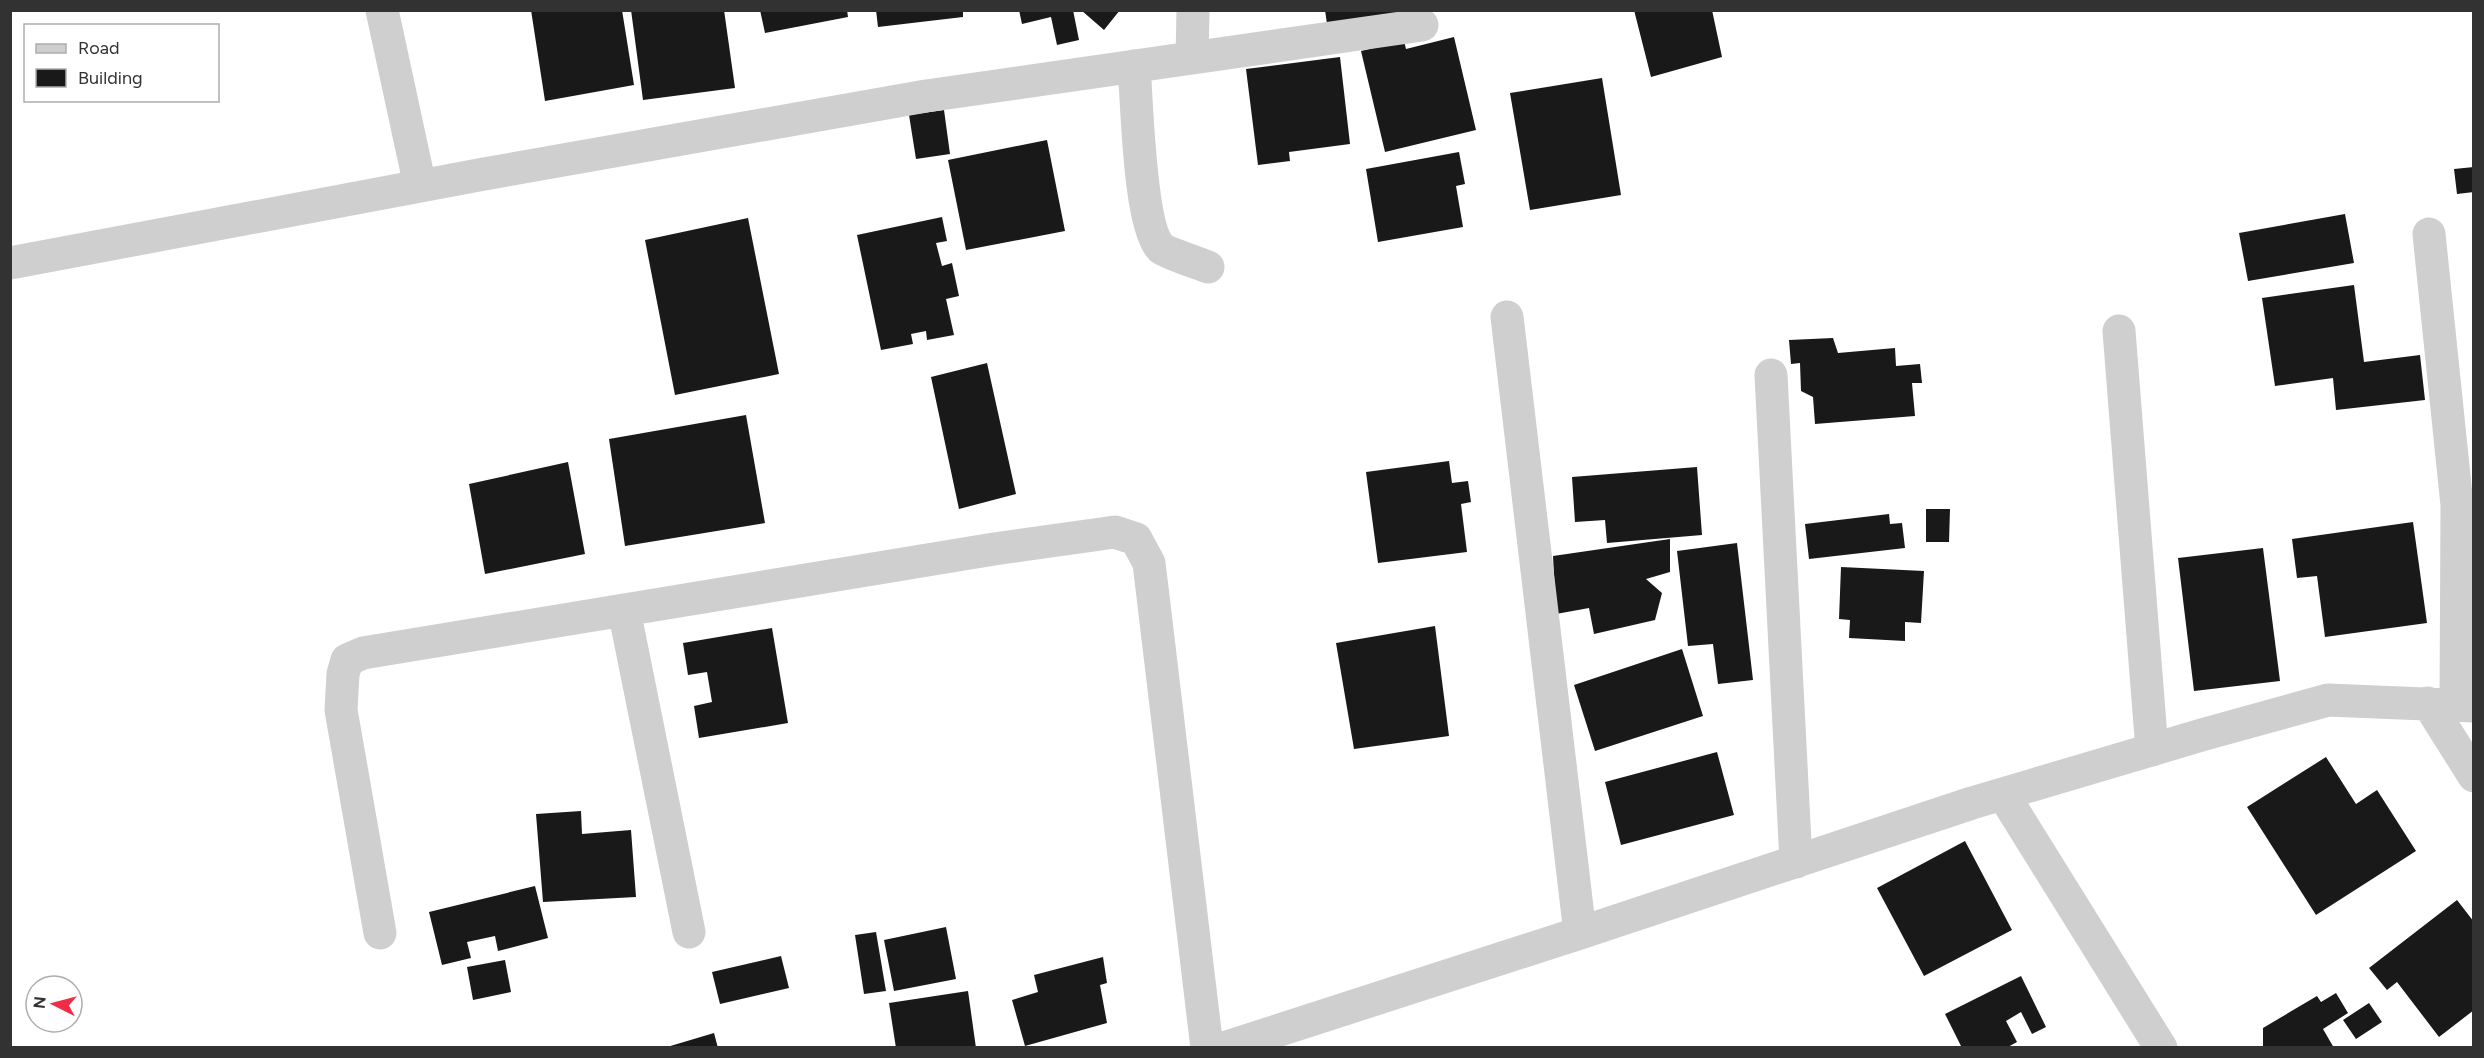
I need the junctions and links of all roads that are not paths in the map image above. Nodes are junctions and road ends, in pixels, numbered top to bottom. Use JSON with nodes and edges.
{"nodes":[{"id":1,"x":382,"y":10,"type":"edge"},
{"id":2,"x":1193,"y":10,"type":"edge"},
{"id":3,"x":1422,"y":25,"type":"dead end"},
{"id":4,"x":1192,"y":58,"type":"junction"},
{"id":5,"x":1134,"y":66,"type":"junction"},
{"id":6,"x":420,"y":186,"type":"junction"},
{"id":7,"x":2429,"y":234,"type":"dead end"},
{"id":8,"x":10,"y":263,"type":"edge"},
{"id":9,"x":1208,"y":267,"type":"dead end"},
{"id":10,"x":1506,"y":317,"type":"dead end"},
{"id":11,"x":2119,"y":331,"type":"dead end"},
{"id":12,"x":1771,"y":375,"type":"dead end"},
{"id":13,"x":624,"y":610,"type":"junction"},
{"id":14,"x":2474,"y":636,"type":"edge"},
{"id":15,"x":2456,"y":663,"type":"junction"},
{"id":16,"x":2452,"y":705,"type":"edge"},
{"id":17,"x":2152,"y":750,"type":"junction"},
{"id":18,"x":2474,"y":776,"type":"edge"},
{"id":19,"x":2003,"y":794,"type":"junction"},
{"id":20,"x":1796,"y":862,"type":"junction"},
{"id":21,"x":689,"y":932,"type":"dead end"},
{"id":22,"x":380,"y":933,"type":"dead end"},
{"id":23,"x":1580,"y":933,"type":"junction"},
{"id":24,"x":1207,"y":1047,"type":"edge"},
{"id":25,"x":1224,"y":1047,"type":"edge"},
{"id":26,"x":2161,"y":1047,"type":"edge"}],
"edges":[{"from":1,"to":6,"type":"street"},
{"from":2,"to":4,"type":"street"},
{"from":3,"to":4,"type":"street"},
{"from":4,"to":5,"type":"street"},
{"from":5,"to":6,"type":"street"},
{"from":5,"to":9,"type":"street"},
{"from":6,"to":8,"type":"street"},
{"from":7,"to":15,"type":"street"},
{"from":10,"to":23,"type":"street"},
{"from":11,"to":17,"type":"street"},
{"from":12,"to":20,"type":"street"},
{"from":13,"to":21,"type":"street"},
{"from":13,"to":22,"type":"street"},
{"from":13,"to":24,"type":"street"},
{"from":14,"to":15,"type":"street"},
{"from":15,"to":16,"type":"street"},
{"from":16,"to":17,"type":"street"},
{"from":16,"to":18,"type":"street"},
{"from":17,"to":19,"type":"street"},
{"from":19,"to":20,"type":"street"},
{"from":19,"to":26,"type":"street"},
{"from":20,"to":23,"type":"street"},
{"from":23,"to":25,"type":"street"}]}
